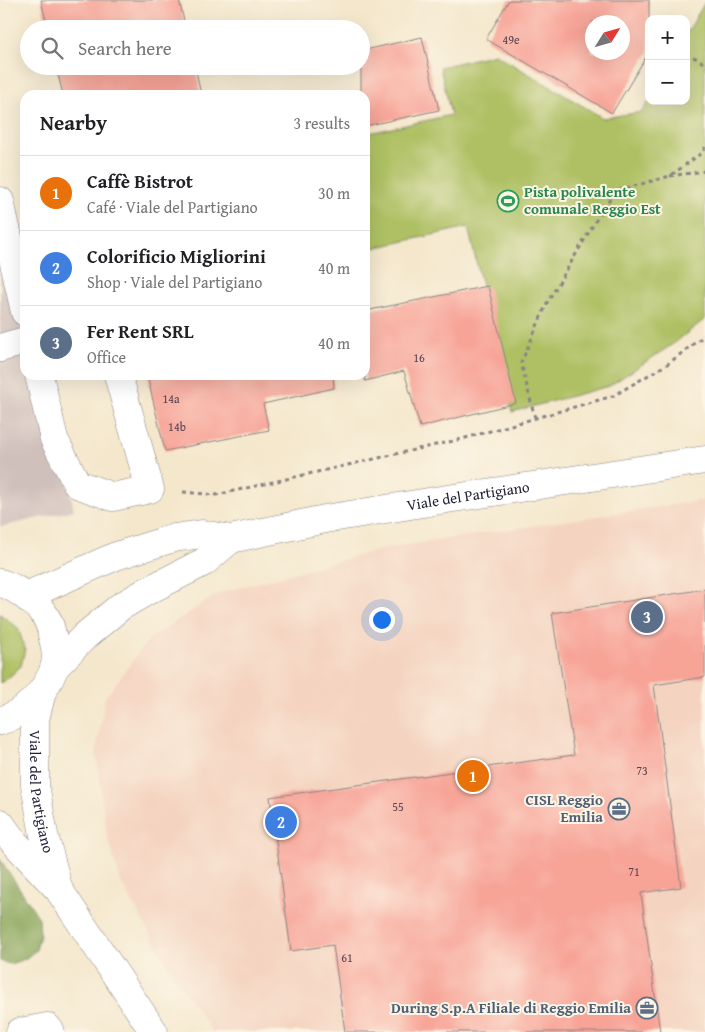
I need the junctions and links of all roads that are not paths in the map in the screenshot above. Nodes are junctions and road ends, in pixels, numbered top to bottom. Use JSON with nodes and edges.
{"nodes":[{"id":1,"x":0,"y":201,"type":"edge"},
{"id":2,"x":20,"y":290,"type":"edge"},
{"id":3,"x":20,"y":342,"type":"edge"},
{"id":4,"x":0,"y":348,"type":"edge"},
{"id":5,"x":40,"y":380,"type":"edge"},
{"id":6,"x":119,"y":380,"type":"edge"},
{"id":7,"x":705,"y":460,"type":"edge"},
{"id":8,"x":231,"y":539,"type":"junction"},
{"id":9,"x":0,"y":583,"type":"edge"},
{"id":10,"x":26,"y":596,"type":"junction"},
{"id":11,"x":48,"y":680,"type":"junction"},
{"id":12,"x":0,"y":721,"type":"edge"},
{"id":13,"x":0,"y":823,"type":"edge"},
{"id":14,"x":59,"y":890,"type":"junction"},
{"id":15,"x":20,"y":1032,"type":"edge"},
{"id":16,"x":51,"y":1032,"type":"edge"},
{"id":17,"x":154,"y":1032,"type":"edge"}],
"edges":[{"from":1,"to":2,"type":"main road"},
{"from":3,"to":4,"type":"main road"},
{"from":5,"to":6,"type":"main road"},
{"from":7,"to":8,"type":"main road","name":"Viale del Partigiano"},
{"from":8,"to":10,"type":"main road","name":"Viale del Partigiano"},
{"from":8,"to":11,"type":"main road","name":"Viale del Partigiano"},
{"from":9,"to":10,"type":"main road","name":"Viale del Partigiano"},
{"from":10,"to":11,"type":"main road","name":"Viale del Partigiano"},
{"from":11,"to":12,"type":"main road","name":"Viale del Partigiano"},
{"from":11,"to":14,"type":"main road","name":"Viale del Partigiano"},
{"from":13,"to":14,"type":"main road","name":"Viale del Partigiano"},
{"from":14,"to":17,"type":"main road","name":"Viale del Partigiano"},
{"from":15,"to":16,"type":"main road"}]}
